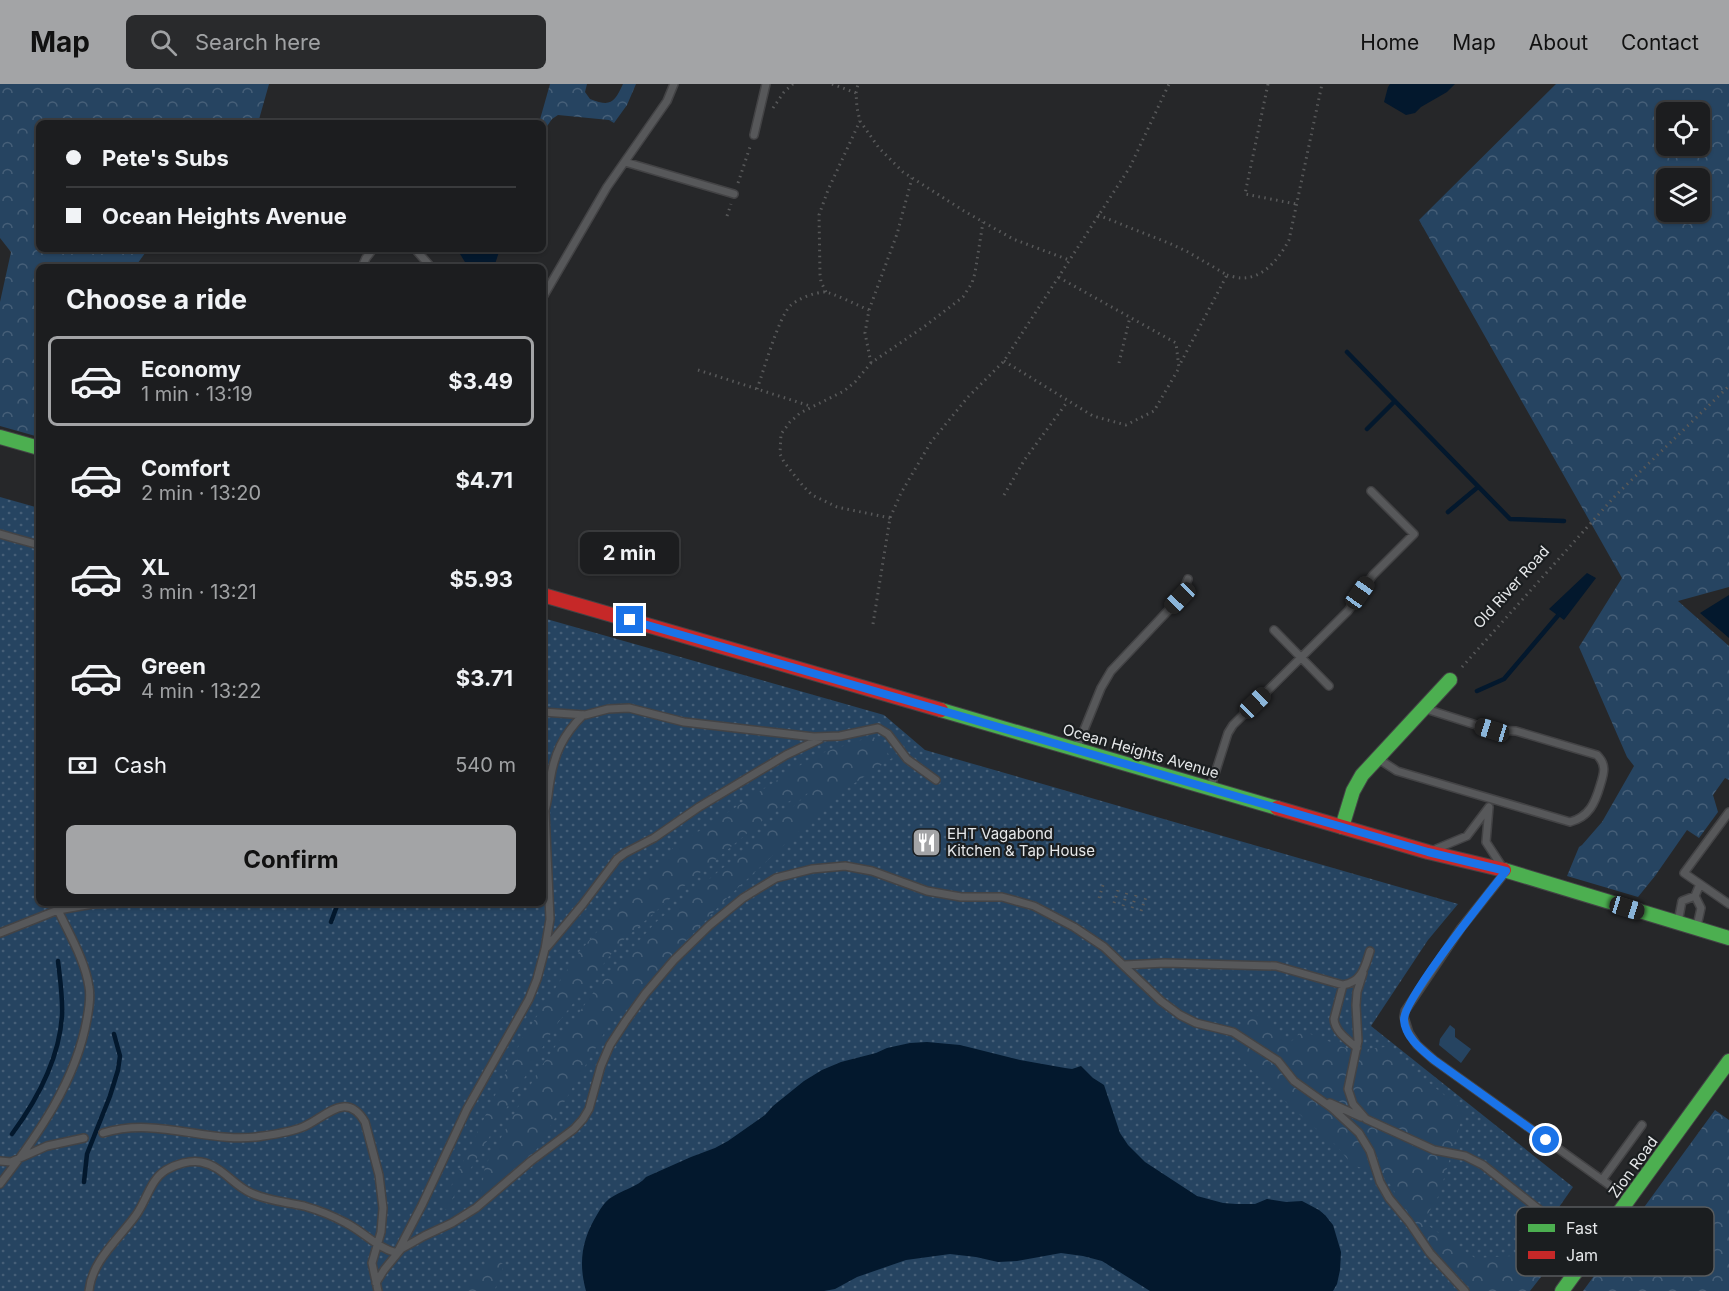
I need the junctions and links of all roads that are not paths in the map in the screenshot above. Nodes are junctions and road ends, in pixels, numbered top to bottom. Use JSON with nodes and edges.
{"nodes":[{"id":1,"x":674,"y":84,"type":"edge"},
{"id":2,"x":766,"y":84,"type":"edge"},
{"id":3,"x":754,"y":135,"type":"dead end"},
{"id":4,"x":625,"y":162,"type":"junction"},
{"id":5,"x":734,"y":194,"type":"dead end"},
{"id":6,"x":418,"y":252,"type":"edge"},
{"id":7,"x":428,"y":264,"type":"edge"},
{"id":8,"x":546,"y":292,"type":"edge"},
{"id":9,"x":0,"y":437,"type":"edge"},
{"id":10,"x":36,"y":447,"type":"edge"},
{"id":11,"x":1371,"y":491,"type":"dead end"},
{"id":12,"x":0,"y":534,"type":"edge"},
{"id":13,"x":36,"y":544,"type":"edge"},
{"id":14,"x":1188,"y":579,"type":"dead end"},
{"id":15,"x":546,"y":596,"type":"edge"},
{"id":16,"x":1274,"y":630,"type":"dead end"},
{"id":17,"x":1301,"y":658,"type":"junction"},
{"id":18,"x":1450,"y":680,"type":"road end"},
{"id":19,"x":1329,"y":686,"type":"dead end"},
{"id":20,"x":1423,"y":709,"type":"junction"},
{"id":21,"x":546,"y":712,"type":"edge"},
{"id":22,"x":583,"y":715,"type":"junction"},
{"id":23,"x":825,"y":737,"type":"junction"},
{"id":24,"x":1076,"y":750,"type":"junction"},
{"id":25,"x":1378,"y":758,"type":"junction"},
{"id":26,"x":936,"y":780,"type":"dead end"},
{"id":27,"x":546,"y":787,"type":"edge"},
{"id":28,"x":1210,"y":789,"type":"junction"},
{"id":29,"x":548,"y":795,"type":"junction"},
{"id":30,"x":1491,"y":798,"type":"junction"},
{"id":31,"x":546,"y":804,"type":"edge"},
{"id":32,"x":1489,"y":807,"type":"junction"},
{"id":33,"x":1729,"y":812,"type":"edge"},
{"id":34,"x":1342,"y":827,"type":"junction"},
{"id":35,"x":546,"y":848,"type":"edge"},
{"id":36,"x":1428,"y":852,"type":"junction"},
{"id":37,"x":1506,"y":871,"type":"junction"},
{"id":38,"x":1700,"y":884,"type":"junction"},
{"id":39,"x":1695,"y":896,"type":"junction"},
{"id":40,"x":1729,"y":904,"type":"edge"},
{"id":41,"x":81,"y":906,"type":"edge"},
{"id":42,"x":58,"y":910,"type":"junction"},
{"id":43,"x":1677,"y":924,"type":"junction"},
{"id":44,"x":1696,"y":929,"type":"junction"},
{"id":45,"x":0,"y":933,"type":"edge"},
{"id":46,"x":1729,"y":938,"type":"edge"},
{"id":47,"x":545,"y":949,"type":"junction"},
{"id":48,"x":1370,"y":951,"type":"dead end"},
{"id":49,"x":1124,"y":964,"type":"junction"},
{"id":50,"x":1363,"y":973,"type":"junction"},
{"id":51,"x":1343,"y":985,"type":"junction"},
{"id":52,"x":1357,"y":1048,"type":"junction"},
{"id":53,"x":1729,"y":1061,"type":"edge"},
{"id":54,"x":1320,"y":1098,"type":"junction"},
{"id":55,"x":1366,"y":1119,"type":"junction"},
{"id":56,"x":1642,"y":1125,"type":"dead end"},
{"id":57,"x":103,"y":1133,"type":"dead end"},
{"id":58,"x":84,"y":1138,"type":"dead end"},
{"id":59,"x":20,"y":1158,"type":"junction"},
{"id":60,"x":0,"y":1161,"type":"edge"},
{"id":61,"x":1602,"y":1180,"type":"junction"},
{"id":62,"x":0,"y":1184,"type":"edge"},
{"id":63,"x":1629,"y":1199,"type":"junction"},
{"id":64,"x":1536,"y":1207,"type":"edge"},
{"id":65,"x":1623,"y":1207,"type":"edge"},
{"id":66,"x":378,"y":1245,"type":"junction"},
{"id":67,"x":397,"y":1253,"type":"junction"},
{"id":68,"x":1573,"y":1276,"type":"edge"},
{"id":69,"x":376,"y":1283,"type":"junction"},
{"id":70,"x":89,"y":1291,"type":"edge"},
{"id":71,"x":378,"y":1291,"type":"edge"},
{"id":72,"x":1465,"y":1291,"type":"edge"},
{"id":73,"x":1562,"y":1291,"type":"edge"}],
"edges":[{"from":1,"to":4,"type":"lane"},
{"from":2,"to":3,"type":"lane"},
{"from":4,"to":5,"type":"lane"},
{"from":4,"to":8,"type":"lane"},
{"from":6,"to":7,"type":"lane"},
{"from":9,"to":10,"type":"main road"},
{"from":11,"to":17,"type":"lane"},
{"from":12,"to":13,"type":"lane"},
{"from":14,"to":24,"type":"lane"},
{"from":15,"to":24,"type":"main road","name":"Ocean Heights Avenue"},
{"from":16,"to":17,"type":"lane"},
{"from":17,"to":19,"type":"lane"},
{"from":17,"to":28,"type":"lane"},
{"from":18,"to":20,"type":"main road"},
{"from":20,"to":25,"type":"main road"},
{"from":20,"to":30,"type":"lane"},
{"from":21,"to":22,"type":"lane"},
{"from":22,"to":23,"type":"lane"},
{"from":22,"to":29,"type":"lane"},
{"from":23,"to":26,"type":"lane"},
{"from":23,"to":47,"type":"lane"},
{"from":24,"to":28,"type":"main road","name":"Ocean Heights Avenue"},
{"from":25,"to":30,"type":"lane"},
{"from":25,"to":34,"type":"main road"},
{"from":27,"to":29,"type":"lane"},
{"from":28,"to":34,"type":"main road","name":"Ocean Heights Avenue"},
{"from":29,"to":31,"type":"lane"},
{"from":30,"to":32,"type":"lane"},
{"from":32,"to":36,"type":"lane"},
{"from":32,"to":37,"type":"lane"},
{"from":33,"to":38,"type":"lane"},
{"from":34,"to":36,"type":"main road","name":"Ocean Heights Avenue"},
{"from":35,"to":47,"type":"lane"},
{"from":36,"to":37,"type":"main road","name":"Ocean Heights Avenue"},
{"from":37,"to":43,"type":"main road","name":"Ocean Heights Avenue"},
{"from":37,"to":61,"type":"lane"},
{"from":38,"to":39,"type":"lane"},
{"from":38,"to":40,"type":"lane"},
{"from":39,"to":43,"type":"lane"},
{"from":39,"to":44,"type":"lane"},
{"from":41,"to":42,"type":"lane"},
{"from":42,"to":45,"type":"lane"},
{"from":42,"to":59,"type":"lane"},
{"from":43,"to":44,"type":"main road","name":"Ocean Heights Avenue"},
{"from":44,"to":46,"type":"main road","name":"Ocean Heights Avenue"},
{"from":47,"to":67,"type":"lane"},
{"from":48,"to":50,"type":"lane"},
{"from":49,"to":51,"type":"lane"},
{"from":49,"to":54,"type":"lane"},
{"from":49,"to":67,"type":"lane"},
{"from":50,"to":51,"type":"lane"},
{"from":50,"to":52,"type":"lane"},
{"from":51,"to":52,"type":"lane"},
{"from":52,"to":55,"type":"lane"},
{"from":53,"to":63,"type":"main road","name":"Zion Road"},
{"from":54,"to":55,"type":"lane"},
{"from":54,"to":72,"type":"lane"},
{"from":55,"to":64,"type":"lane"},
{"from":56,"to":61,"type":"lane"},
{"from":57,"to":66,"type":"lane"},
{"from":58,"to":59,"type":"lane"},
{"from":59,"to":60,"type":"lane"},
{"from":59,"to":62,"type":"lane"},
{"from":61,"to":63,"type":"lane"},
{"from":63,"to":65,"type":"main road","name":"Zion Road"},
{"from":66,"to":67,"type":"lane"},
{"from":66,"to":69,"type":"lane"},
{"from":66,"to":70,"type":"lane"},
{"from":67,"to":69,"type":"lane"},
{"from":68,"to":73,"type":"main road","name":"Zion Road"},
{"from":69,"to":71,"type":"lane"}]}
